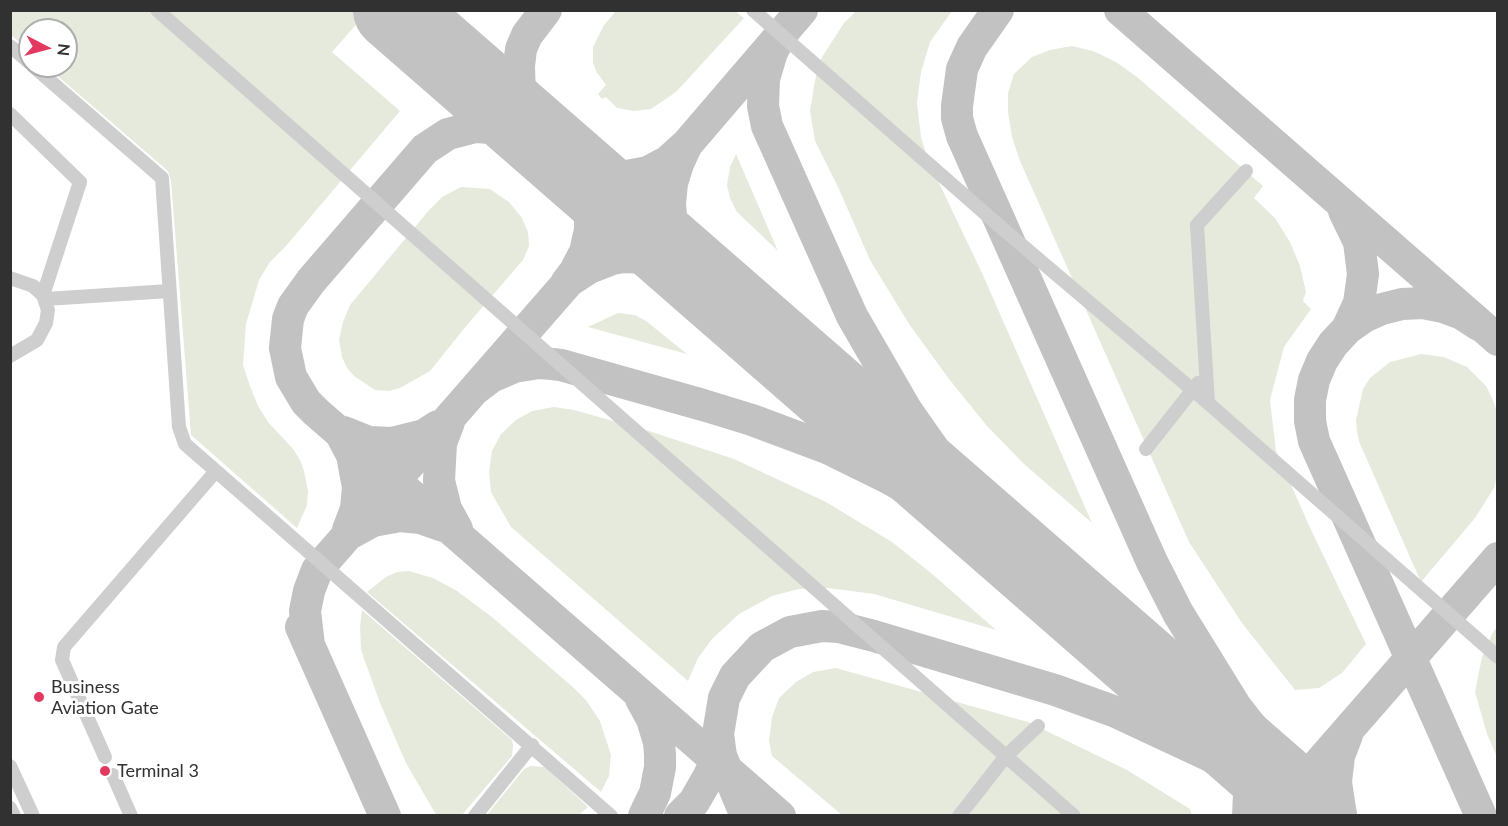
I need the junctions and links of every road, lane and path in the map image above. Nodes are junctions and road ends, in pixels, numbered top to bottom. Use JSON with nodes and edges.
{"nodes":[{"id":1,"x":157,"y":10,"type":"edge"},
{"id":2,"x":753,"y":10,"type":"edge"},
{"id":3,"x":47,"y":78,"type":"edge"},
{"id":4,"x":10,"y":114,"type":"edge"},
{"id":5,"x":1246,"y":171,"type":"dead end"},
{"id":6,"x":10,"y":278,"type":"edge"},
{"id":7,"x":170,"y":291,"type":"junction"},
{"id":8,"x":44,"y":297,"type":"junction"},
{"id":9,"x":10,"y":356,"type":"edge"},
{"id":10,"x":1206,"y":371,"type":"junction"},
{"id":11,"x":1193,"y":390,"type":"junction"},
{"id":12,"x":1208,"y":403,"type":"junction"},
{"id":13,"x":1146,"y":449,"type":"dead end"},
{"id":14,"x":216,"y":471,"type":"junction"},
{"id":15,"x":1497,"y":657,"type":"edge"},
{"id":16,"x":1038,"y":726,"type":"dead end"},
{"id":17,"x":532,"y":745,"type":"junction"},
{"id":18,"x":1006,"y":756,"type":"junction"},
{"id":19,"x":105,"y":757,"type":"dead end"},
{"id":20,"x":10,"y":766,"type":"edge"},
{"id":21,"x":113,"y":775,"type":"dead end"},
{"id":22,"x":10,"y":808,"type":"edge"},
{"id":23,"x":14,"y":816,"type":"edge"},
{"id":24,"x":33,"y":816,"type":"edge"},
{"id":25,"x":131,"y":816,"type":"edge"},
{"id":26,"x":475,"y":816,"type":"edge"},
{"id":27,"x":611,"y":816,"type":"edge"},
{"id":28,"x":959,"y":816,"type":"edge"},
{"id":29,"x":1074,"y":816,"type":"edge"}],
"edges":[{"from":1,"to":18,"type":"street"},
{"from":2,"to":11,"type":"street"},
{"from":3,"to":7,"type":"street"},
{"from":4,"to":8,"type":"street"},
{"from":5,"to":10,"type":"street"},
{"from":6,"to":8,"type":"street"},
{"from":7,"to":8,"type":"street"},
{"from":7,"to":14,"type":"street"},
{"from":8,"to":9,"type":"street"},
{"from":10,"to":11,"type":"street"},
{"from":10,"to":12,"type":"street"},
{"from":11,"to":12,"type":"street"},
{"from":11,"to":13,"type":"street"},
{"from":12,"to":15,"type":"street"},
{"from":14,"to":17,"type":"street"},
{"from":14,"to":19,"type":"street"},
{"from":16,"to":18,"type":"street"},
{"from":17,"to":26,"type":"street"},
{"from":17,"to":27,"type":"street"},
{"from":18,"to":28,"type":"street"},
{"from":18,"to":29,"type":"street"},
{"from":20,"to":24,"type":"street"},
{"from":21,"to":25,"type":"street"},
{"from":22,"to":23,"type":"street"}]}
